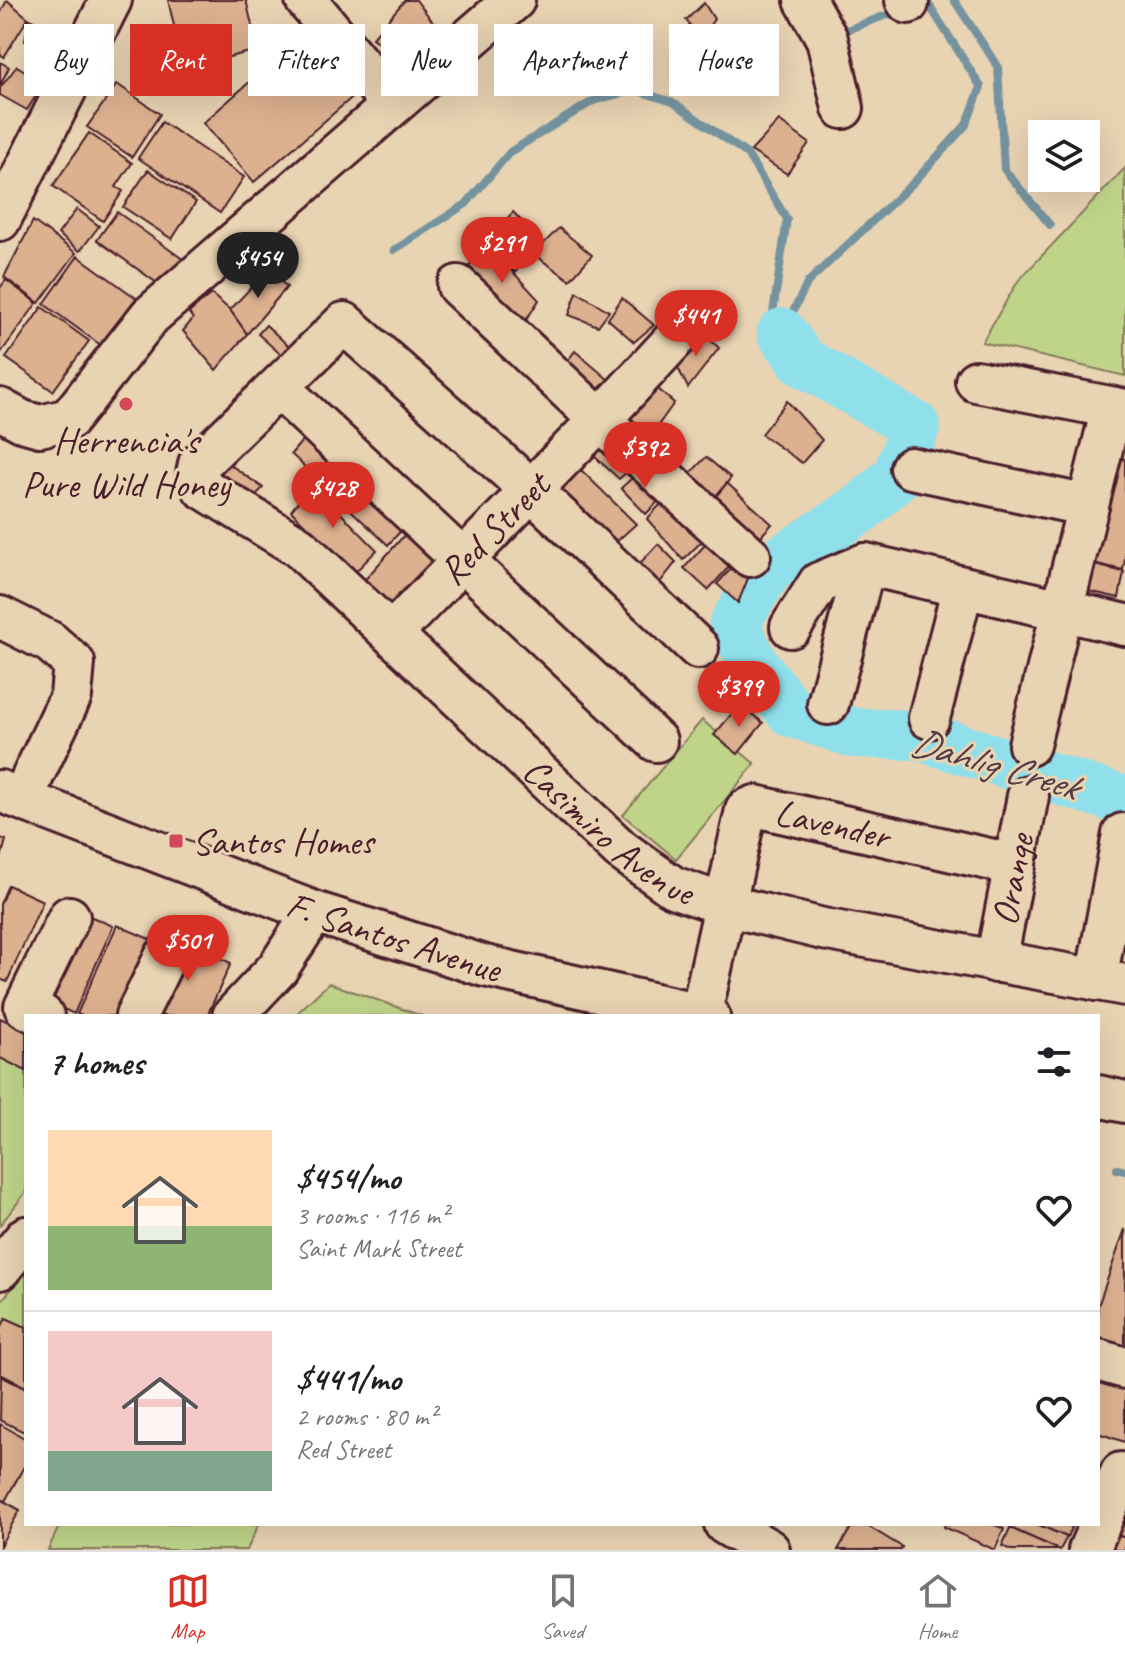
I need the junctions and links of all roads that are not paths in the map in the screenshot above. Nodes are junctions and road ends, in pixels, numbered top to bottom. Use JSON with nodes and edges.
{"nodes":[{"id":1,"x":111,"y":0,"type":"edge"},
{"id":2,"x":306,"y":0,"type":"edge"},
{"id":3,"x":514,"y":0,"type":"edge"},
{"id":4,"x":805,"y":0,"type":"edge"},
{"id":5,"x":392,"y":104,"type":"junction"},
{"id":6,"x":843,"y":108,"type":"dead end"},
{"id":7,"x":0,"y":220,"type":"edge"},
{"id":8,"x":458,"y":286,"type":"dead end"},
{"id":9,"x":695,"y":317,"type":"dead end"},
{"id":10,"x":976,"y":381,"type":"dead end"},
{"id":11,"x":279,"y":388,"type":"junction"},
{"id":12,"x":0,"y":409,"type":"edge"},
{"id":13,"x":1119,"y":409,"type":"edge"},
{"id":14,"x":600,"y":420,"type":"junction"},
{"id":15,"x":911,"y":468,"type":"dead end"},
{"id":16,"x":531,"y":490,"type":"junction"},
{"id":17,"x":1088,"y":506,"type":"junction"},
{"id":18,"x":750,"y":556,"type":"dead end"},
{"id":19,"x":464,"y":559,"type":"junction"},
{"id":20,"x":865,"y":564,"type":"junction"},
{"id":21,"x":963,"y":587,"type":"junction"},
{"id":22,"x":1062,"y":610,"type":"junction"},
{"id":23,"x":0,"y":617,"type":"edge"},
{"id":24,"x":1125,"y":625,"type":"edge"},
{"id":25,"x":791,"y":627,"type":"dead end"},
{"id":26,"x":392,"y":633,"type":"junction"},
{"id":27,"x":698,"y":648,"type":"dead end"},
{"id":28,"x":828,"y":704,"type":"dead end"},
{"id":29,"x":929,"y":718,"type":"dead end"},
{"id":30,"x":656,"y":741,"type":"dead end"},
{"id":31,"x":1029,"y":745,"type":"dead end"},
{"id":32,"x":11,"y":795,"type":"edge"},
{"id":33,"x":1028,"y":796,"type":"dead end"},
{"id":34,"x":1123,"y":834,"type":"edge"},
{"id":35,"x":1015,"y":865,"type":"junction"},
{"id":36,"x":725,"y":905,"type":"junction"},
{"id":37,"x":314,"y":912,"type":"junction"},
{"id":38,"x":69,"y":917,"type":"dead end"},
{"id":39,"x":165,"y":957,"type":"dead end"},
{"id":40,"x":996,"y":962,"type":"junction"},
{"id":41,"x":1111,"y":982,"type":"edge"},
{"id":42,"x":22,"y":1006,"type":"edge"},
{"id":43,"x":137,"y":1014,"type":"edge"},
{"id":44,"x":235,"y":1014,"type":"edge"},
{"id":45,"x":701,"y":1014,"type":"edge"},
{"id":46,"x":705,"y":1014,"type":"edge"},
{"id":47,"x":1100,"y":1096,"type":"edge"},
{"id":48,"x":1125,"y":1102,"type":"edge"},
{"id":49,"x":24,"y":1239,"type":"edge"},
{"id":50,"x":0,"y":1269,"type":"edge"},
{"id":51,"x":1100,"y":1361,"type":"edge"},
{"id":52,"x":1125,"y":1368,"type":"edge"},
{"id":53,"x":1115,"y":1470,"type":"edge"},
{"id":54,"x":1100,"y":1516,"type":"edge"},
{"id":55,"x":728,"y":1526,"type":"edge"},
{"id":56,"x":1097,"y":1526,"type":"edge"},
{"id":57,"x":769,"y":1550,"type":"edge"},
{"id":58,"x":1089,"y":1550,"type":"edge"}],
"edges":[{"from":1,"to":7,"type":"street"},
{"from":2,"to":5,"type":"street"},
{"from":3,"to":5,"type":"street"},
{"from":4,"to":6,"type":"street"},
{"from":5,"to":12,"type":"street"},
{"from":8,"to":14,"type":"street"},
{"from":9,"to":14,"type":"street","name":"Red Street"},
{"from":10,"to":13,"type":"street"},
{"from":11,"to":16,"type":"street"},
{"from":11,"to":19,"type":"street"},
{"from":11,"to":26,"type":"street","name":"Casimiro Avenue"},
{"from":13,"to":17,"type":"street"},
{"from":14,"to":16,"type":"street","name":"Red Street"},
{"from":14,"to":18,"type":"street"},
{"from":15,"to":17,"type":"street"},
{"from":16,"to":19,"type":"street","name":"Red Street"},
{"from":16,"to":27,"type":"street"},
{"from":17,"to":22,"type":"street"},
{"from":19,"to":26,"type":"street","name":"Red Street"},
{"from":19,"to":30,"type":"street"},
{"from":20,"to":21,"type":"street"},
{"from":20,"to":25,"type":"street"},
{"from":20,"to":28,"type":"street"},
{"from":21,"to":22,"type":"street"},
{"from":21,"to":29,"type":"street"},
{"from":22,"to":24,"type":"street"},
{"from":22,"to":31,"type":"street"},
{"from":23,"to":32,"type":"street"},
{"from":26,"to":36,"type":"street","name":"Casimiro Avenue"},
{"from":32,"to":37,"type":"street","name":"F. Santos Avenue"},
{"from":33,"to":35,"type":"street","name":"Orange"},
{"from":34,"to":41,"type":"street"},
{"from":35,"to":36,"type":"street","name":"Lavender"},
{"from":35,"to":40,"type":"street","name":"Orange"},
{"from":36,"to":40,"type":"street","name":"Casimiro Avenue"},
{"from":36,"to":46,"type":"street"},
{"from":37,"to":44,"type":"street"},
{"from":37,"to":45,"type":"street","name":"F. Santos Avenue"},
{"from":38,"to":42,"type":"street"},
{"from":39,"to":43,"type":"street"},
{"from":40,"to":41,"type":"street","name":"Casimiro Avenue"},
{"from":47,"to":48,"type":"street"},
{"from":49,"to":50,"type":"street"},
{"from":51,"to":52,"type":"street"},
{"from":53,"to":54,"type":"street"},
{"from":55,"to":57,"type":"street"},
{"from":56,"to":58,"type":"street"}]}
